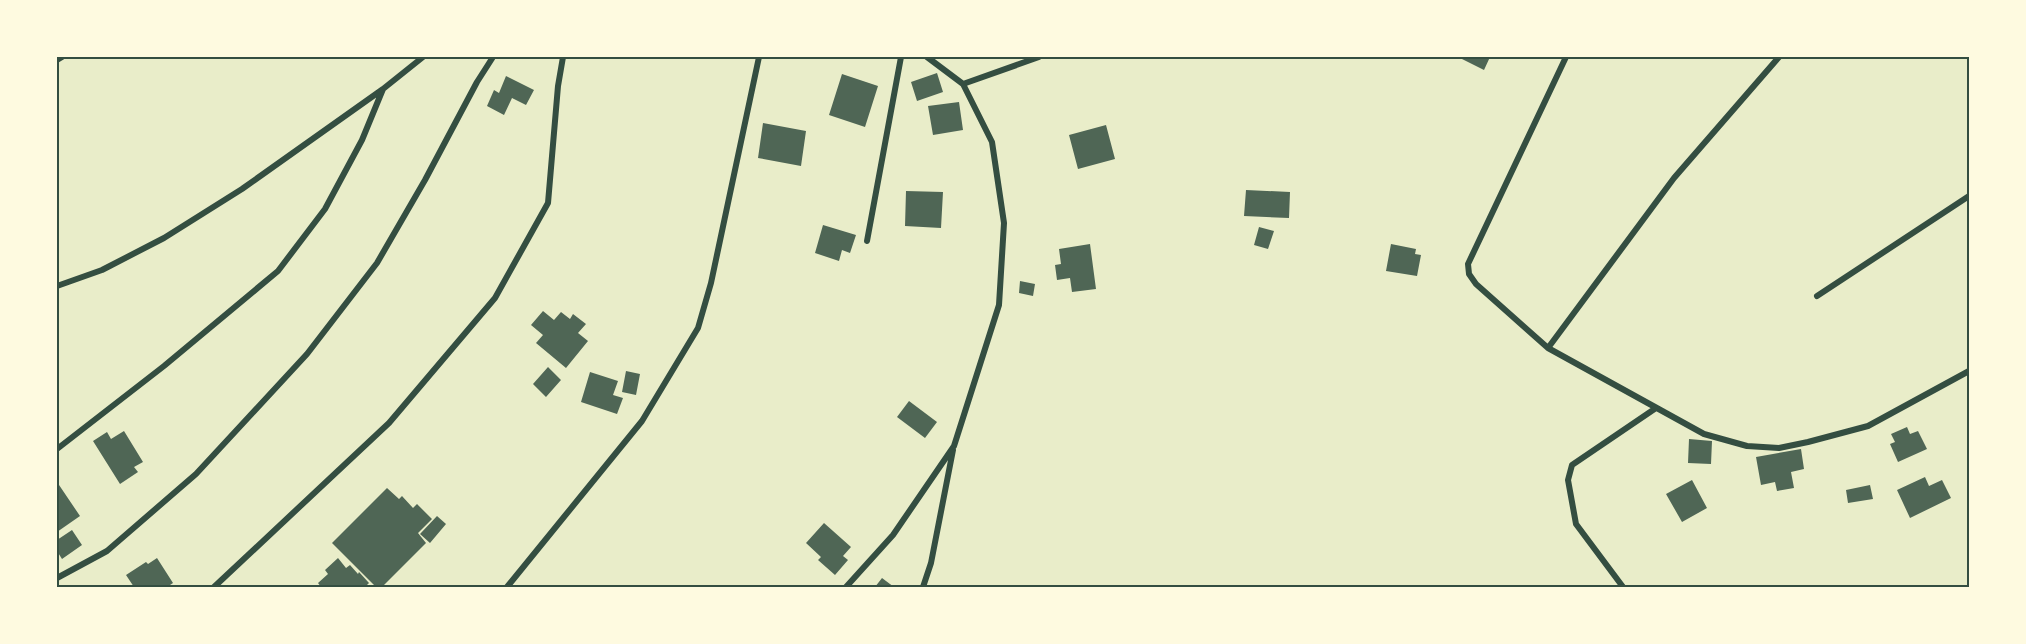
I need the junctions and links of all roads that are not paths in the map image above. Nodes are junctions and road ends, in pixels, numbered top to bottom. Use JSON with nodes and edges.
{"nodes":[{"id":1,"x":62,"y":57,"type":"edge"},
{"id":2,"x":423,"y":57,"type":"edge"},
{"id":3,"x":493,"y":57,"type":"edge"},
{"id":4,"x":563,"y":57,"type":"edge"},
{"id":5,"x":759,"y":57,"type":"edge"},
{"id":6,"x":901,"y":57,"type":"edge"},
{"id":7,"x":927,"y":57,"type":"edge"},
{"id":8,"x":1039,"y":57,"type":"edge"},
{"id":9,"x":1566,"y":57,"type":"edge"},
{"id":10,"x":1779,"y":57,"type":"edge"},
{"id":11,"x":57,"y":60,"type":"edge"},
{"id":12,"x":963,"y":84,"type":"junction"},
{"id":13,"x":383,"y":89,"type":"junction"},
{"id":14,"x":1969,"y":196,"type":"edge"},
{"id":15,"x":867,"y":241,"type":"dead end"},
{"id":16,"x":57,"y":286,"type":"edge"},
{"id":17,"x":1817,"y":296,"type":"dead end"},
{"id":18,"x":1548,"y":348,"type":"junction"},
{"id":19,"x":1969,"y":371,"type":"edge"},
{"id":20,"x":1656,"y":408,"type":"junction"},
{"id":21,"x":954,"y":446,"type":"junction"},
{"id":22,"x":57,"y":449,"type":"edge"},
{"id":23,"x":57,"y":578,"type":"edge"},
{"id":24,"x":214,"y":587,"type":"edge"},
{"id":25,"x":507,"y":587,"type":"edge"},
{"id":26,"x":846,"y":587,"type":"edge"},
{"id":27,"x":923,"y":587,"type":"edge"},
{"id":28,"x":1623,"y":587,"type":"edge"}],
"edges":[{"from":1,"to":11,"type":"street"},
{"from":2,"to":13,"type":"street"},
{"from":3,"to":23,"type":"street"},
{"from":4,"to":24,"type":"street"},
{"from":5,"to":25,"type":"street"},
{"from":6,"to":15,"type":"street"},
{"from":7,"to":12,"type":"street"},
{"from":8,"to":12,"type":"street"},
{"from":9,"to":18,"type":"street"},
{"from":10,"to":18,"type":"street"},
{"from":12,"to":21,"type":"street"},
{"from":13,"to":16,"type":"street"},
{"from":13,"to":22,"type":"street"},
{"from":14,"to":17,"type":"street"},
{"from":18,"to":20,"type":"street"},
{"from":19,"to":20,"type":"street"},
{"from":20,"to":28,"type":"street"},
{"from":21,"to":26,"type":"street"},
{"from":21,"to":27,"type":"street"}]}
